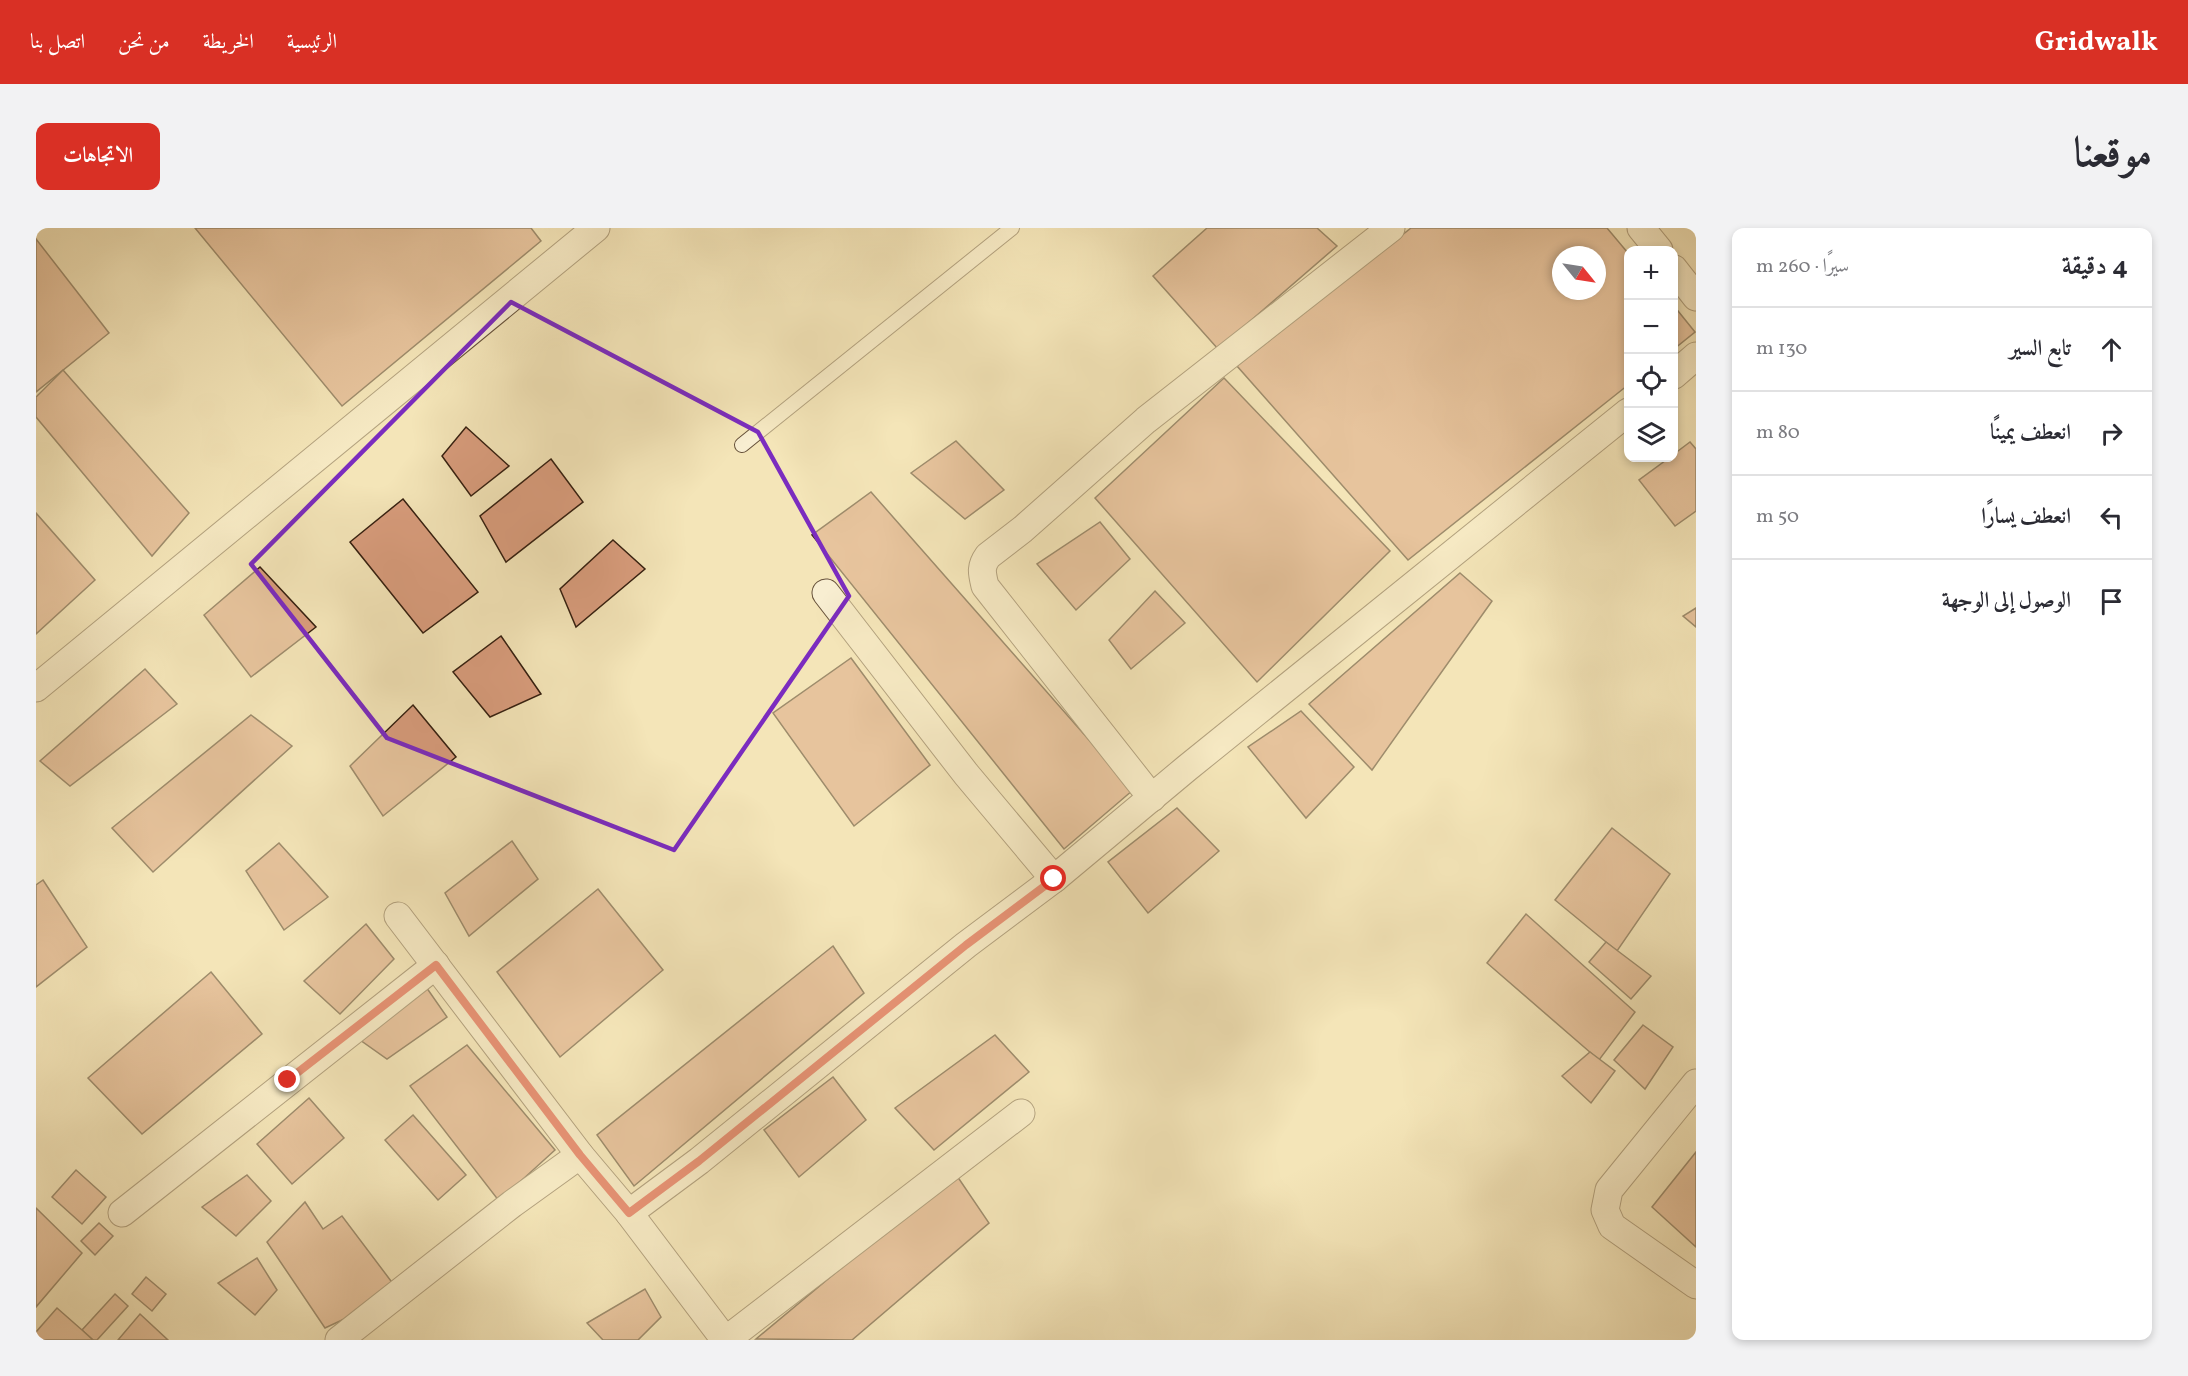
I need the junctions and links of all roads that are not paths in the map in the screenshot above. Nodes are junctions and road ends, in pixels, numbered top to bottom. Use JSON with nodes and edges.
{"nodes":[{"id":1,"x":1012,"y":228,"type":"edge"},
{"id":2,"x":1391,"y":228,"type":"edge"},
{"id":3,"x":1641,"y":228,"type":"edge"},
{"id":4,"x":588,"y":230,"type":"edge"},
{"id":5,"x":1656,"y":246,"type":"edge"},
{"id":6,"x":1678,"y":274,"type":"edge"},
{"id":7,"x":1696,"y":297,"type":"edge"},
{"id":8,"x":1696,"y":356,"type":"edge"},
{"id":9,"x":1678,"y":372,"type":"edge"},
{"id":10,"x":1624,"y":416,"type":"edge"},
{"id":11,"x":742,"y":446,"type":"dead end"},
{"id":12,"x":826,"y":593,"type":"dead end"},
{"id":13,"x":36,"y":688,"type":"edge"},
{"id":14,"x":1152,"y":798,"type":"junction"},
{"id":15,"x":1054,"y":879,"type":"junction"},
{"id":16,"x":398,"y":916,"type":"dead end"},
{"id":17,"x":436,"y":965,"type":"junction"},
{"id":18,"x":1696,"y":1083,"type":"edge"},
{"id":19,"x":1021,"y":1113,"type":"dead end"},
{"id":20,"x":580,"y":1155,"type":"junction"},
{"id":21,"x":122,"y":1213,"type":"dead end"},
{"id":22,"x":629,"y":1213,"type":"junction"},
{"id":23,"x":1696,"y":1285,"type":"edge"},
{"id":24,"x":339,"y":1340,"type":"edge"},
{"id":25,"x":725,"y":1340,"type":"edge"}],
"edges":[{"from":1,"to":11,"type":"lane"},
{"from":2,"to":14,"type":"street"},
{"from":3,"to":5,"type":"street"},
{"from":4,"to":13,"type":"street"},
{"from":6,"to":7,"type":"street"},
{"from":8,"to":9,"type":"street"},
{"from":10,"to":14,"type":"street"},
{"from":12,"to":15,"type":"street"},
{"from":14,"to":15,"type":"street"},
{"from":15,"to":22,"type":"street"},
{"from":16,"to":17,"type":"street"},
{"from":17,"to":20,"type":"street"},
{"from":17,"to":21,"type":"street"},
{"from":18,"to":23,"type":"street"},
{"from":19,"to":25,"type":"street"},
{"from":20,"to":22,"type":"street"},
{"from":20,"to":24,"type":"street"},
{"from":22,"to":25,"type":"street"}]}
